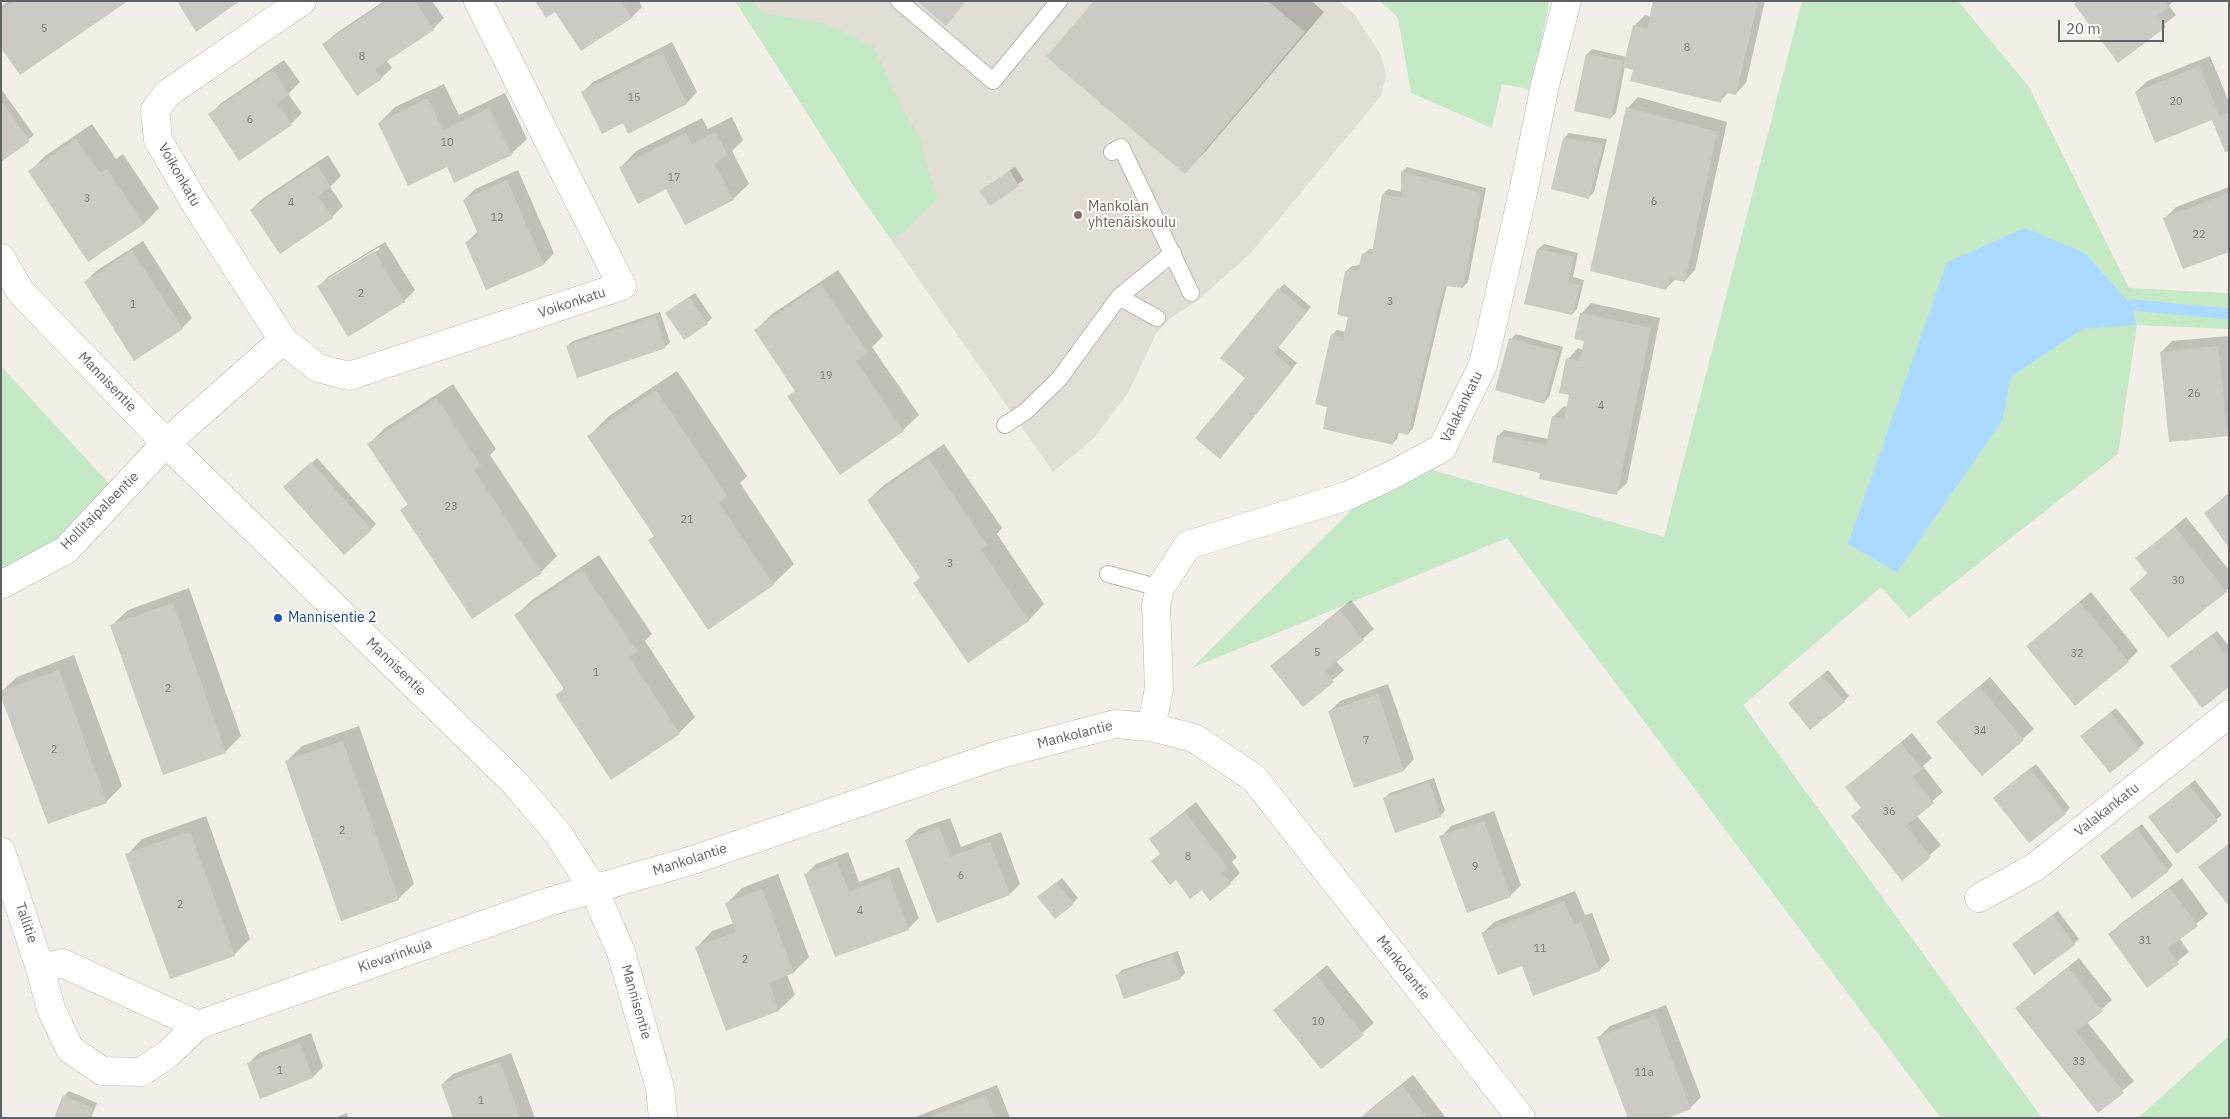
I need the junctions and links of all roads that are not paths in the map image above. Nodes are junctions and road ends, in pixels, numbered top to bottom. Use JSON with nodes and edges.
{"nodes":[{"id":1,"x":302,"y":1,"type":"edge"},
{"id":2,"x":478,"y":1,"type":"edge"},
{"id":3,"x":899,"y":1,"type":"edge"},
{"id":4,"x":1058,"y":1,"type":"edge"},
{"id":5,"x":1567,"y":1,"type":"edge"},
{"id":6,"x":1112,"y":152,"type":"dead end"},
{"id":7,"x":1172,"y":253,"type":"junction"},
{"id":8,"x":1,"y":258,"type":"edge"},
{"id":9,"x":1192,"y":294,"type":"dead end"},
{"id":10,"x":1120,"y":297,"type":"junction"},
{"id":11,"x":1157,"y":318,"type":"dead end"},
{"id":12,"x":283,"y":340,"type":"junction"},
{"id":13,"x":1005,"y":425,"type":"dead end"},
{"id":14,"x":166,"y":443,"type":"junction"},
{"id":15,"x":1108,"y":574,"type":"dead end"},
{"id":16,"x":1,"y":585,"type":"edge"},
{"id":17,"x":1160,"y":588,"type":"junction"},
{"id":18,"x":2229,"y":714,"type":"edge"},
{"id":19,"x":1151,"y":727,"type":"junction"},
{"id":20,"x":1,"y":851,"type":"edge"},
{"id":21,"x":594,"y":890,"type":"junction"},
{"id":22,"x":1980,"y":898,"type":"dead end"},
{"id":23,"x":40,"y":968,"type":"junction"},
{"id":24,"x":198,"y":1025,"type":"junction"},
{"id":25,"x":663,"y":1118,"type":"edge"},
{"id":26,"x":1521,"y":1118,"type":"edge"}],
"edges":[{"from":1,"to":12,"type":"street","name":"Voikonkatu"},
{"from":2,"to":12,"type":"street","name":"Voikonkatu"},
{"from":3,"to":4,"type":"lane"},
{"from":5,"to":17,"type":"street","name":"Valakankatu"},
{"from":6,"to":7,"type":"lane"},
{"from":7,"to":9,"type":"lane"},
{"from":7,"to":10,"type":"lane"},
{"from":8,"to":14,"type":"street","name":"Mannisentie"},
{"from":10,"to":11,"type":"lane"},
{"from":10,"to":13,"type":"lane"},
{"from":12,"to":14,"type":"street"},
{"from":14,"to":16,"type":"street","name":"Hollitaipaleentie"},
{"from":14,"to":21,"type":"street","name":"Mannisentie"},
{"from":15,"to":17,"type":"lane"},
{"from":17,"to":19,"type":"street","name":"Valakankatu"},
{"from":18,"to":22,"type":"street","name":"Valakankatu"},
{"from":19,"to":21,"type":"street","name":"Mankolantie"},
{"from":19,"to":26,"type":"street","name":"Mankolantie"},
{"from":20,"to":23,"type":"street","name":"Tallitie"},
{"from":21,"to":24,"type":"street","name":"Kievarinkuja"},
{"from":21,"to":25,"type":"street","name":"Mannisentie"},
{"from":23,"to":24,"type":"street"},
{"from":23,"to":24,"type":"street","name":"Kievarinkuja"}]}
